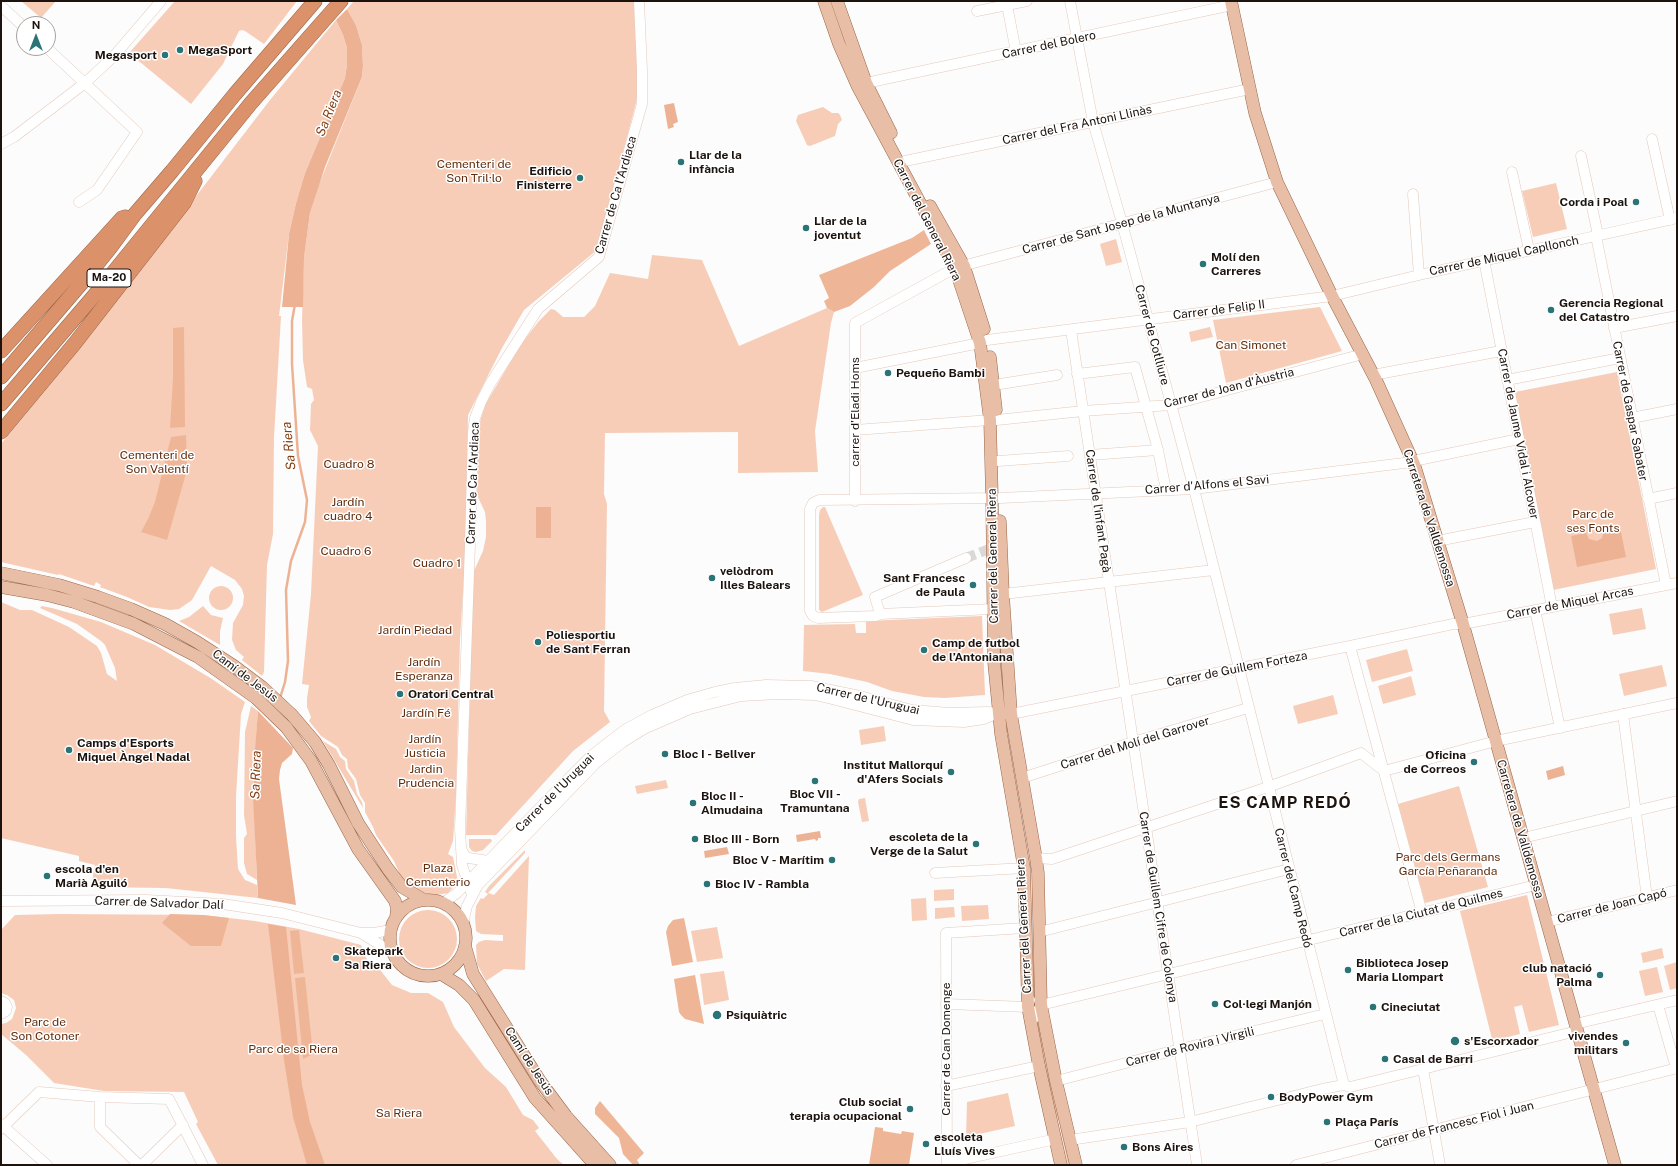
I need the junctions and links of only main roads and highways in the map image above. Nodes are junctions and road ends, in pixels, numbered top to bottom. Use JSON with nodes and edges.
{"nodes":[{"id":1,"x":315,"y":1,"type":"edge"},
{"id":2,"x":341,"y":1,"type":"edge"},
{"id":3,"x":824,"y":1,"type":"edge"},
{"id":4,"x":837,"y":1,"type":"edge"},
{"id":5,"x":1231,"y":3,"type":"edge"},
{"id":6,"x":213,"y":149,"type":"junction"},
{"id":7,"x":135,"y":214,"type":"junction"},
{"id":8,"x":959,"y":267,"type":"junction"},
{"id":9,"x":984,"y":342,"type":"junction"},
{"id":10,"x":1,"y":351,"type":"edge"},
{"id":11,"x":1,"y":377,"type":"edge"},
{"id":12,"x":1,"y":404,"type":"edge"},
{"id":13,"x":993,"y":420,"type":"junction"},
{"id":14,"x":1,"y":432,"type":"edge"},
{"id":15,"x":996,"y":498,"type":"junction"},
{"id":16,"x":1,"y":569,"type":"edge"},
{"id":17,"x":1,"y":573,"type":"edge"},
{"id":18,"x":36,"y":580,"type":"junction"},
{"id":19,"x":1,"y":586,"type":"edge"},
{"id":20,"x":1005,"y":713,"type":"junction"},
{"id":21,"x":424,"y":900,"type":"junction"},
{"id":22,"x":396,"y":918,"type":"junction"},
{"id":23,"x":465,"y":946,"type":"junction"},
{"id":24,"x":441,"y":974,"type":"junction"},
{"id":25,"x":595,"y":1165,"type":"edge"},
{"id":26,"x":610,"y":1165,"type":"edge"},
{"id":27,"x":1061,"y":1165,"type":"edge"},
{"id":28,"x":1076,"y":1165,"type":"edge"},
{"id":29,"x":1615,"y":1165,"type":"edge"}],
"edges":[{"from":1,"to":7,"type":"highway","number":"Ma-20"},
{"from":2,"to":6,"type":"highway","number":"Ma-20"},
{"from":3,"to":8,"type":"main road","name":"Carrer del General Riera"},
{"from":4,"to":8,"type":"main road","name":"Carrer del General Riera"},
{"from":5,"to":29,"type":"main road","name":"Carretera de Valldemossa"},
{"from":6,"to":12,"type":"highway","number":"Ma-20"},
{"from":6,"to":14,"type":"highway"},
{"from":7,"to":10,"type":"highway"},
{"from":7,"to":11,"type":"highway","number":"Ma-20"},
{"from":8,"to":9,"type":"main road","name":"Carrer del General Riera"},
{"from":9,"to":13,"type":"main road","name":"Carrer del General Riera"},
{"from":9,"to":13,"type":"main road","name":"Carrer del General Riera"},
{"from":13,"to":15,"type":"main road","name":"Carrer del General Riera"},
{"from":13,"to":15,"type":"main road","name":"Carrer del General Riera"},
{"from":15,"to":20,"type":"main road","name":"Carrer del General Riera"},
{"from":15,"to":20,"type":"main road","name":"Carrer del General Riera"},
{"from":16,"to":18,"type":"main road"},
{"from":17,"to":18,"type":"main road","name":"Camí de Jesús"},
{"from":18,"to":21,"type":"main road","name":"Camí de Jesús"},
{"from":19,"to":22,"type":"main road","name":"Camí de Jesús"},
{"from":20,"to":27,"type":"main road","name":"Carrer del General Riera"},
{"from":20,"to":28,"type":"main road","name":"Carrer del General Riera"},
{"from":21,"to":22,"type":"main road"},
{"from":21,"to":23,"type":"main road"},
{"from":22,"to":24,"type":"main road"},
{"from":23,"to":24,"type":"main road"},
{"from":23,"to":26,"type":"main road","name":"Camí de Jesús"},
{"from":24,"to":25,"type":"main road","name":"Camí de Jesús"}]}
